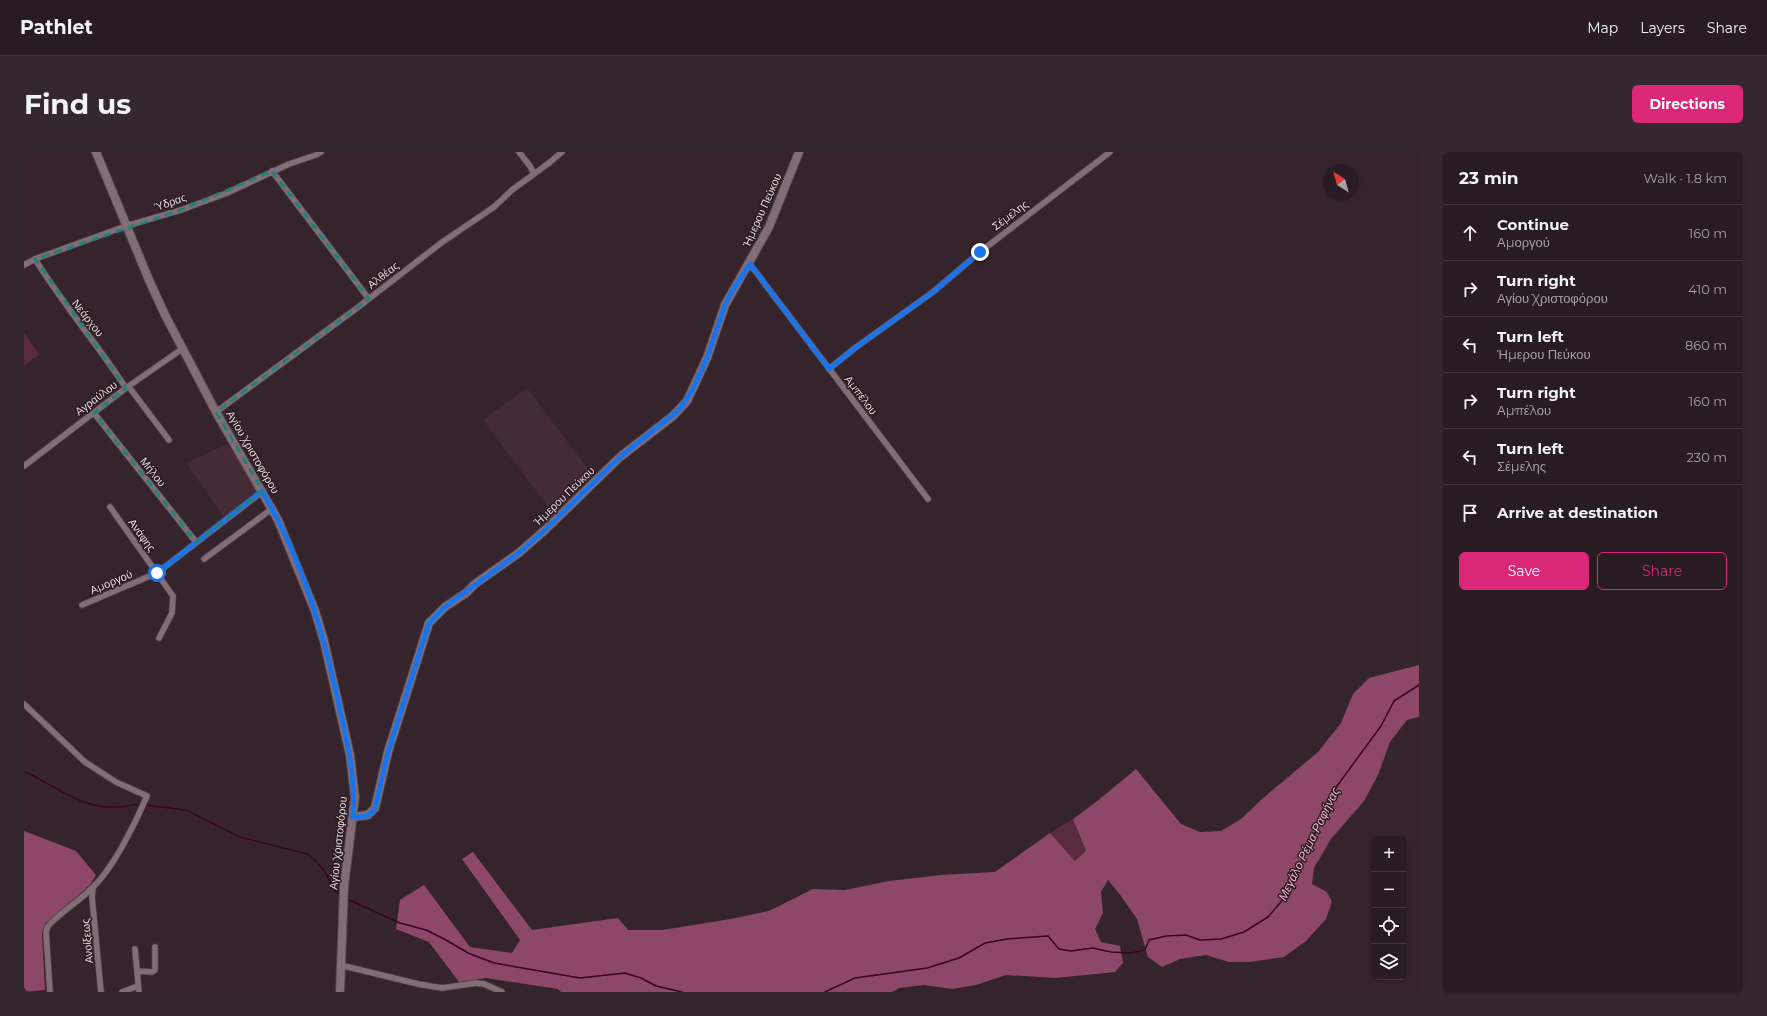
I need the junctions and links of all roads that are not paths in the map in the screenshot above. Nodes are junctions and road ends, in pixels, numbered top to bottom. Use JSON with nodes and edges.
{"nodes":[{"id":1,"x":96,"y":152,"type":"edge"},
{"id":2,"x":321,"y":152,"type":"edge"},
{"id":3,"x":519,"y":152,"type":"edge"},
{"id":4,"x":562,"y":152,"type":"edge"},
{"id":5,"x":799,"y":152,"type":"edge"},
{"id":6,"x":1110,"y":152,"type":"edge"},
{"id":7,"x":272,"y":171,"type":"junction"},
{"id":8,"x":534,"y":174,"type":"junction"},
{"id":9,"x":126,"y":226,"type":"junction"},
{"id":10,"x":35,"y":259,"type":"junction"},
{"id":11,"x":750,"y":264,"type":"junction"},
{"id":12,"x":24,"y":265,"type":"edge"},
{"id":13,"x":369,"y":299,"type":"junction"},
{"id":14,"x":182,"y":349,"type":"junction"},
{"id":15,"x":829,"y":369,"type":"junction"},
{"id":16,"x":127,"y":387,"type":"junction"},
{"id":17,"x":216,"y":412,"type":"junction"},
{"id":18,"x":94,"y":413,"type":"junction"},
{"id":19,"x":169,"y":440,"type":"dead end"},
{"id":20,"x":24,"y":466,"type":"edge"},
{"id":21,"x":262,"y":491,"type":"junction"},
{"id":22,"x":928,"y":499,"type":"dead end"},
{"id":23,"x":110,"y":508,"type":"dead end"},
{"id":24,"x":272,"y":508,"type":"junction"},
{"id":25,"x":196,"y":542,"type":"junction"},
{"id":26,"x":204,"y":559,"type":"dead end"},
{"id":27,"x":157,"y":573,"type":"junction"},
{"id":28,"x":82,"y":605,"type":"dead end"},
{"id":29,"x":159,"y":638,"type":"dead end"},
{"id":30,"x":24,"y":704,"type":"edge"},
{"id":31,"x":353,"y":817,"type":"junction"},
{"id":32,"x":94,"y":887,"type":"junction"},
{"id":33,"x":155,"y":947,"type":"dead end"},
{"id":34,"x":135,"y":949,"type":"dead end"},
{"id":35,"x":340,"y":965,"type":"junction"},
{"id":36,"x":137,"y":971,"type":"junction"},
{"id":37,"x":138,"y":989,"type":"edge"},
{"id":38,"x":50,"y":992,"type":"edge"},
{"id":39,"x":102,"y":992,"type":"edge"},
{"id":40,"x":122,"y":992,"type":"edge"},
{"id":41,"x":340,"y":992,"type":"edge"},
{"id":42,"x":502,"y":992,"type":"edge"}],
"edges":[{"from":1,"to":9,"type":"main road","name":"Αγίου Χριστοφόρου"},
{"from":2,"to":7,"type":"street","name":"Ύδρας"},
{"from":3,"to":8,"type":"street"},
{"from":4,"to":8,"type":"street","name":"Αλθέας"},
{"from":5,"to":11,"type":"main road","name":"Ήμερου Πεύκου"},
{"from":6,"to":15,"type":"street","name":"Σέμελης"},
{"from":7,"to":9,"type":"street","name":"Ύδρας"},
{"from":7,"to":13,"type":"street"},
{"from":8,"to":13,"type":"street","name":"Αλθέας"},
{"from":9,"to":10,"type":"street","name":"Ύδρας"},
{"from":9,"to":14,"type":"main road","name":"Αγίου Χριστοφόρου"},
{"from":10,"to":12,"type":"street","name":"Ύδρας"},
{"from":10,"to":16,"type":"street","name":"Νεάρχου"},
{"from":11,"to":15,"type":"street","name":"Αμπέλου"},
{"from":11,"to":31,"type":"main road","name":"Ήμερου Πεύκου"},
{"from":13,"to":17,"type":"street","name":"Αλθέας"},
{"from":14,"to":16,"type":"street","name":"Αγραύλου"},
{"from":14,"to":17,"type":"main road","name":"Αγίου Χριστοφόρου"},
{"from":15,"to":22,"type":"street","name":"Αμπέλου"},
{"from":16,"to":18,"type":"street","name":"Αγραύλου"},
{"from":16,"to":19,"type":"street","name":"Νεάρχου"},
{"from":17,"to":21,"type":"main road","name":"Αγίου Χριστοφόρου"},
{"from":18,"to":20,"type":"street","name":"Αγραύλου"},
{"from":18,"to":25,"type":"street","name":"Μήλου"},
{"from":21,"to":24,"type":"main road","name":"Αγίου Χριστοφόρου"},
{"from":21,"to":25,"type":"street","name":"Αμοργού"},
{"from":23,"to":27,"type":"street","name":"Ανάφης"},
{"from":24,"to":26,"type":"street"},
{"from":24,"to":31,"type":"main road","name":"Αγίου Χριστοφόρου"},
{"from":25,"to":27,"type":"street","name":"Αμοργού"},
{"from":27,"to":28,"type":"street","name":"Αμοργού"},
{"from":27,"to":29,"type":"street","name":"Ανάφης"},
{"from":30,"to":32,"type":"street"},
{"from":31,"to":35,"type":"main road","name":"Αγίου Χριστοφόρου"},
{"from":32,"to":38,"type":"street"},
{"from":32,"to":39,"type":"street","name":"Ανοίξεως"},
{"from":33,"to":36,"type":"street"},
{"from":34,"to":36,"type":"street"},
{"from":35,"to":41,"type":"main road","name":"Αγίου Χριστοφόρου"},
{"from":35,"to":42,"type":"street"},
{"from":36,"to":37,"type":"street"},
{"from":37,"to":40,"type":"street"}]}
